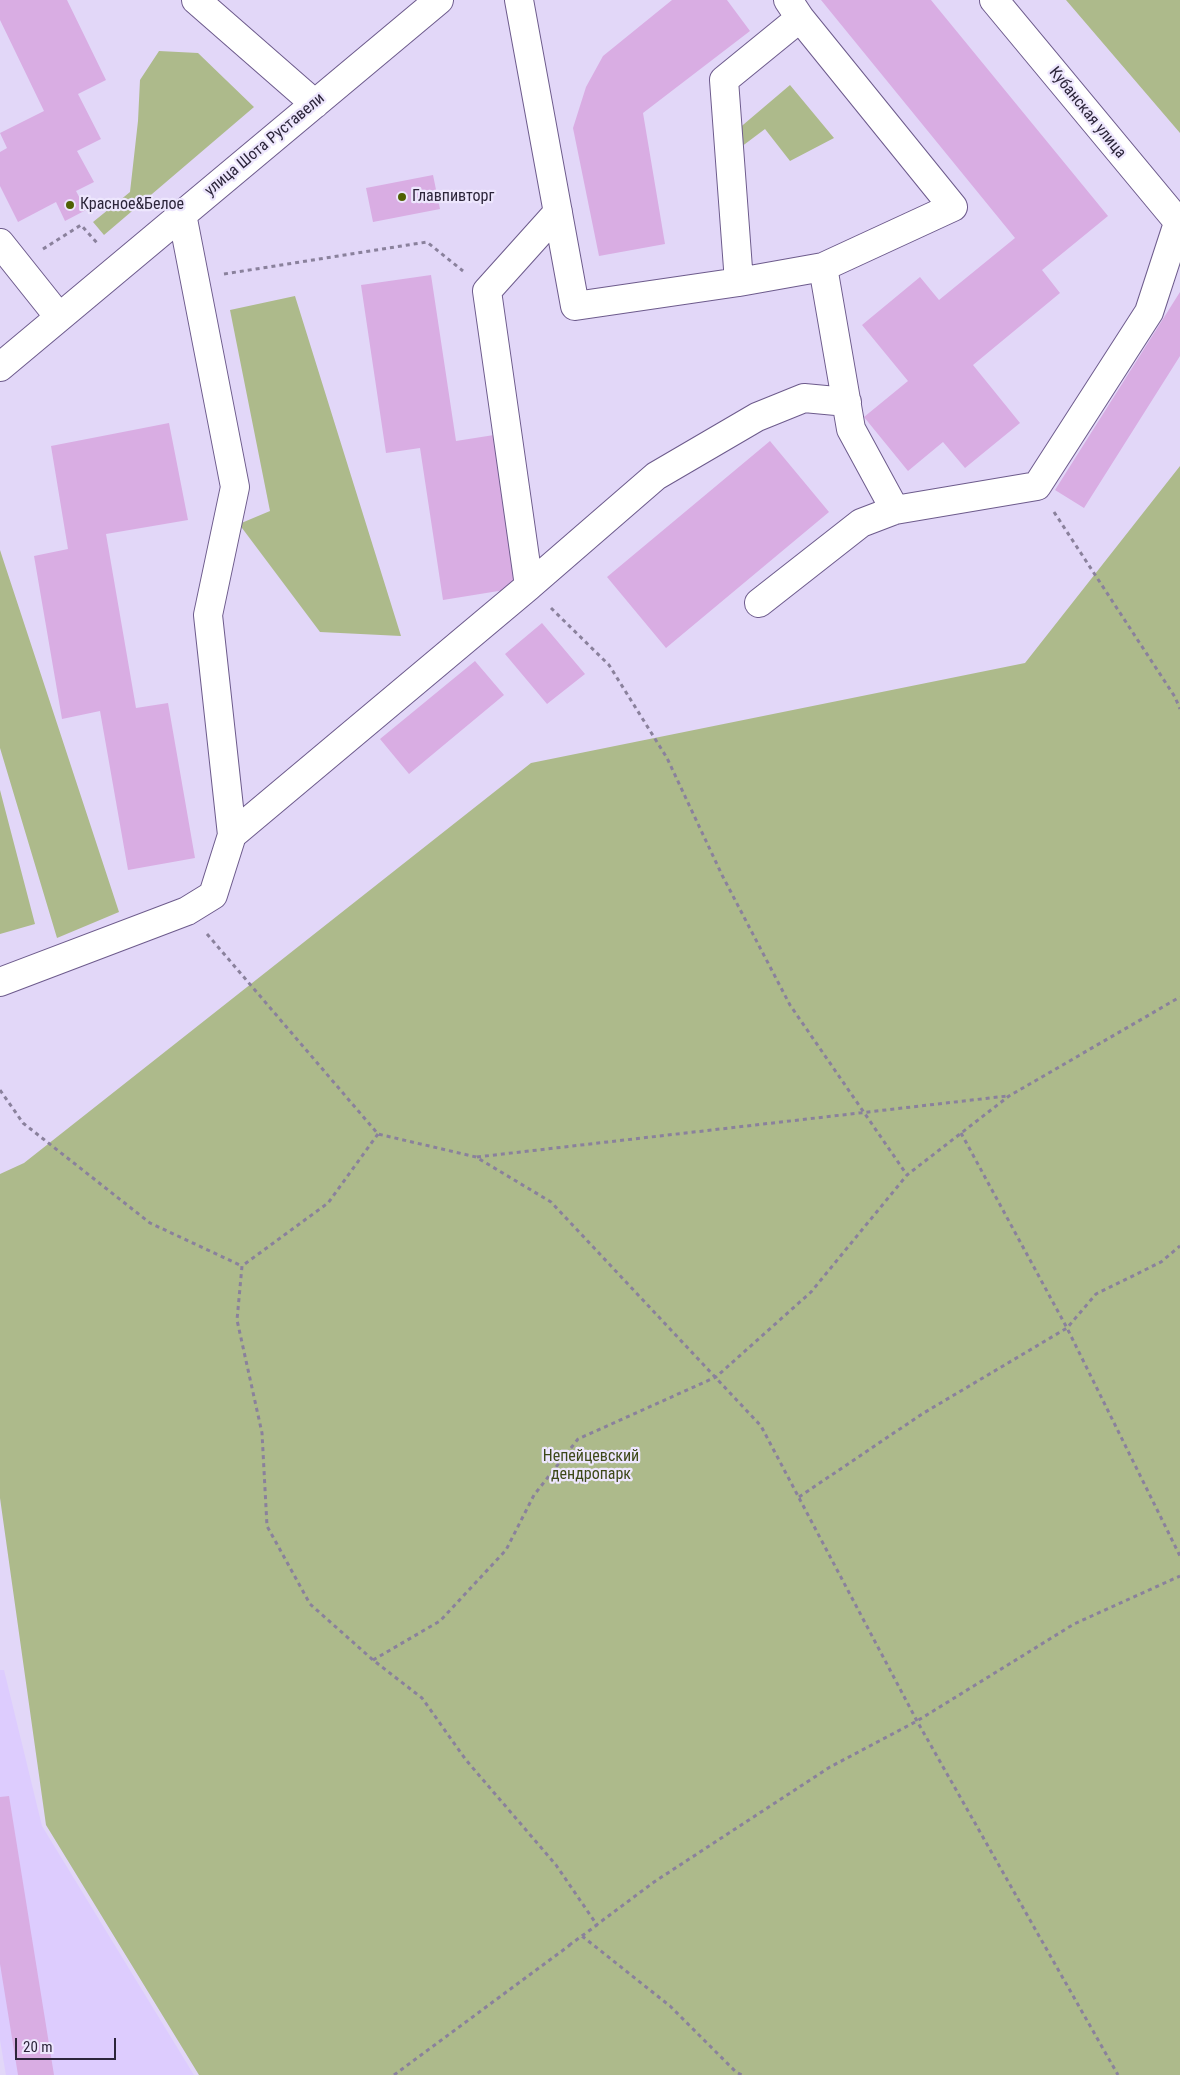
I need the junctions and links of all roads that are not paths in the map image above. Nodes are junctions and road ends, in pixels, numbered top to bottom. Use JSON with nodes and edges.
{"nodes":[{"id":1,"x":196,"y":0,"type":"edge"},
{"id":2,"x":439,"y":0,"type":"edge"},
{"id":3,"x":519,"y":0,"type":"edge"},
{"id":4,"x":994,"y":0,"type":"edge"},
{"id":5,"x":794,"y":9,"type":"edge"},
{"id":6,"x":315,"y":104,"type":"junction"},
{"id":7,"x":558,"y":212,"type":"junction"},
{"id":8,"x":182,"y":214,"type":"junction"},
{"id":9,"x":1179,"y":224,"type":"edge"},
{"id":10,"x":0,"y":243,"type":"edge"},
{"id":11,"x":823,"y":266,"type":"junction"},
{"id":12,"x":739,"y":282,"type":"junction"},
{"id":13,"x":59,"y":317,"type":"junction"},
{"id":14,"x":0,"y":367,"type":"edge"},
{"id":15,"x":847,"y":402,"type":"junction"},
{"id":16,"x":895,"y":510,"type":"junction"},
{"id":17,"x":529,"y":586,"type":"junction"},
{"id":18,"x":759,"y":603,"type":"dead end"},
{"id":19,"x":232,"y":835,"type":"junction"},
{"id":20,"x":0,"y":982,"type":"edge"}],
"edges":[{"from":1,"to":6,"type":"street"},
{"from":2,"to":6,"type":"street","name":"улица Шота Руставели"},
{"from":3,"to":7,"type":"street"},
{"from":4,"to":9,"type":"street","name":"Кубанская улица"},
{"from":5,"to":11,"type":"street"},
{"from":5,"to":12,"type":"street"},
{"from":6,"to":8,"type":"street","name":"улица Шота Руставели"},
{"from":7,"to":12,"type":"street"},
{"from":7,"to":17,"type":"street"},
{"from":8,"to":13,"type":"street","name":"улица Шота Руставели"},
{"from":8,"to":19,"type":"street"},
{"from":9,"to":16,"type":"street"},
{"from":10,"to":13,"type":"street"},
{"from":11,"to":12,"type":"street"},
{"from":11,"to":15,"type":"street"},
{"from":13,"to":14,"type":"street","name":"улица Шота Руставели"},
{"from":15,"to":16,"type":"street"},
{"from":15,"to":17,"type":"street"},
{"from":16,"to":18,"type":"street"},
{"from":17,"to":19,"type":"street"},
{"from":19,"to":20,"type":"street"}]}
